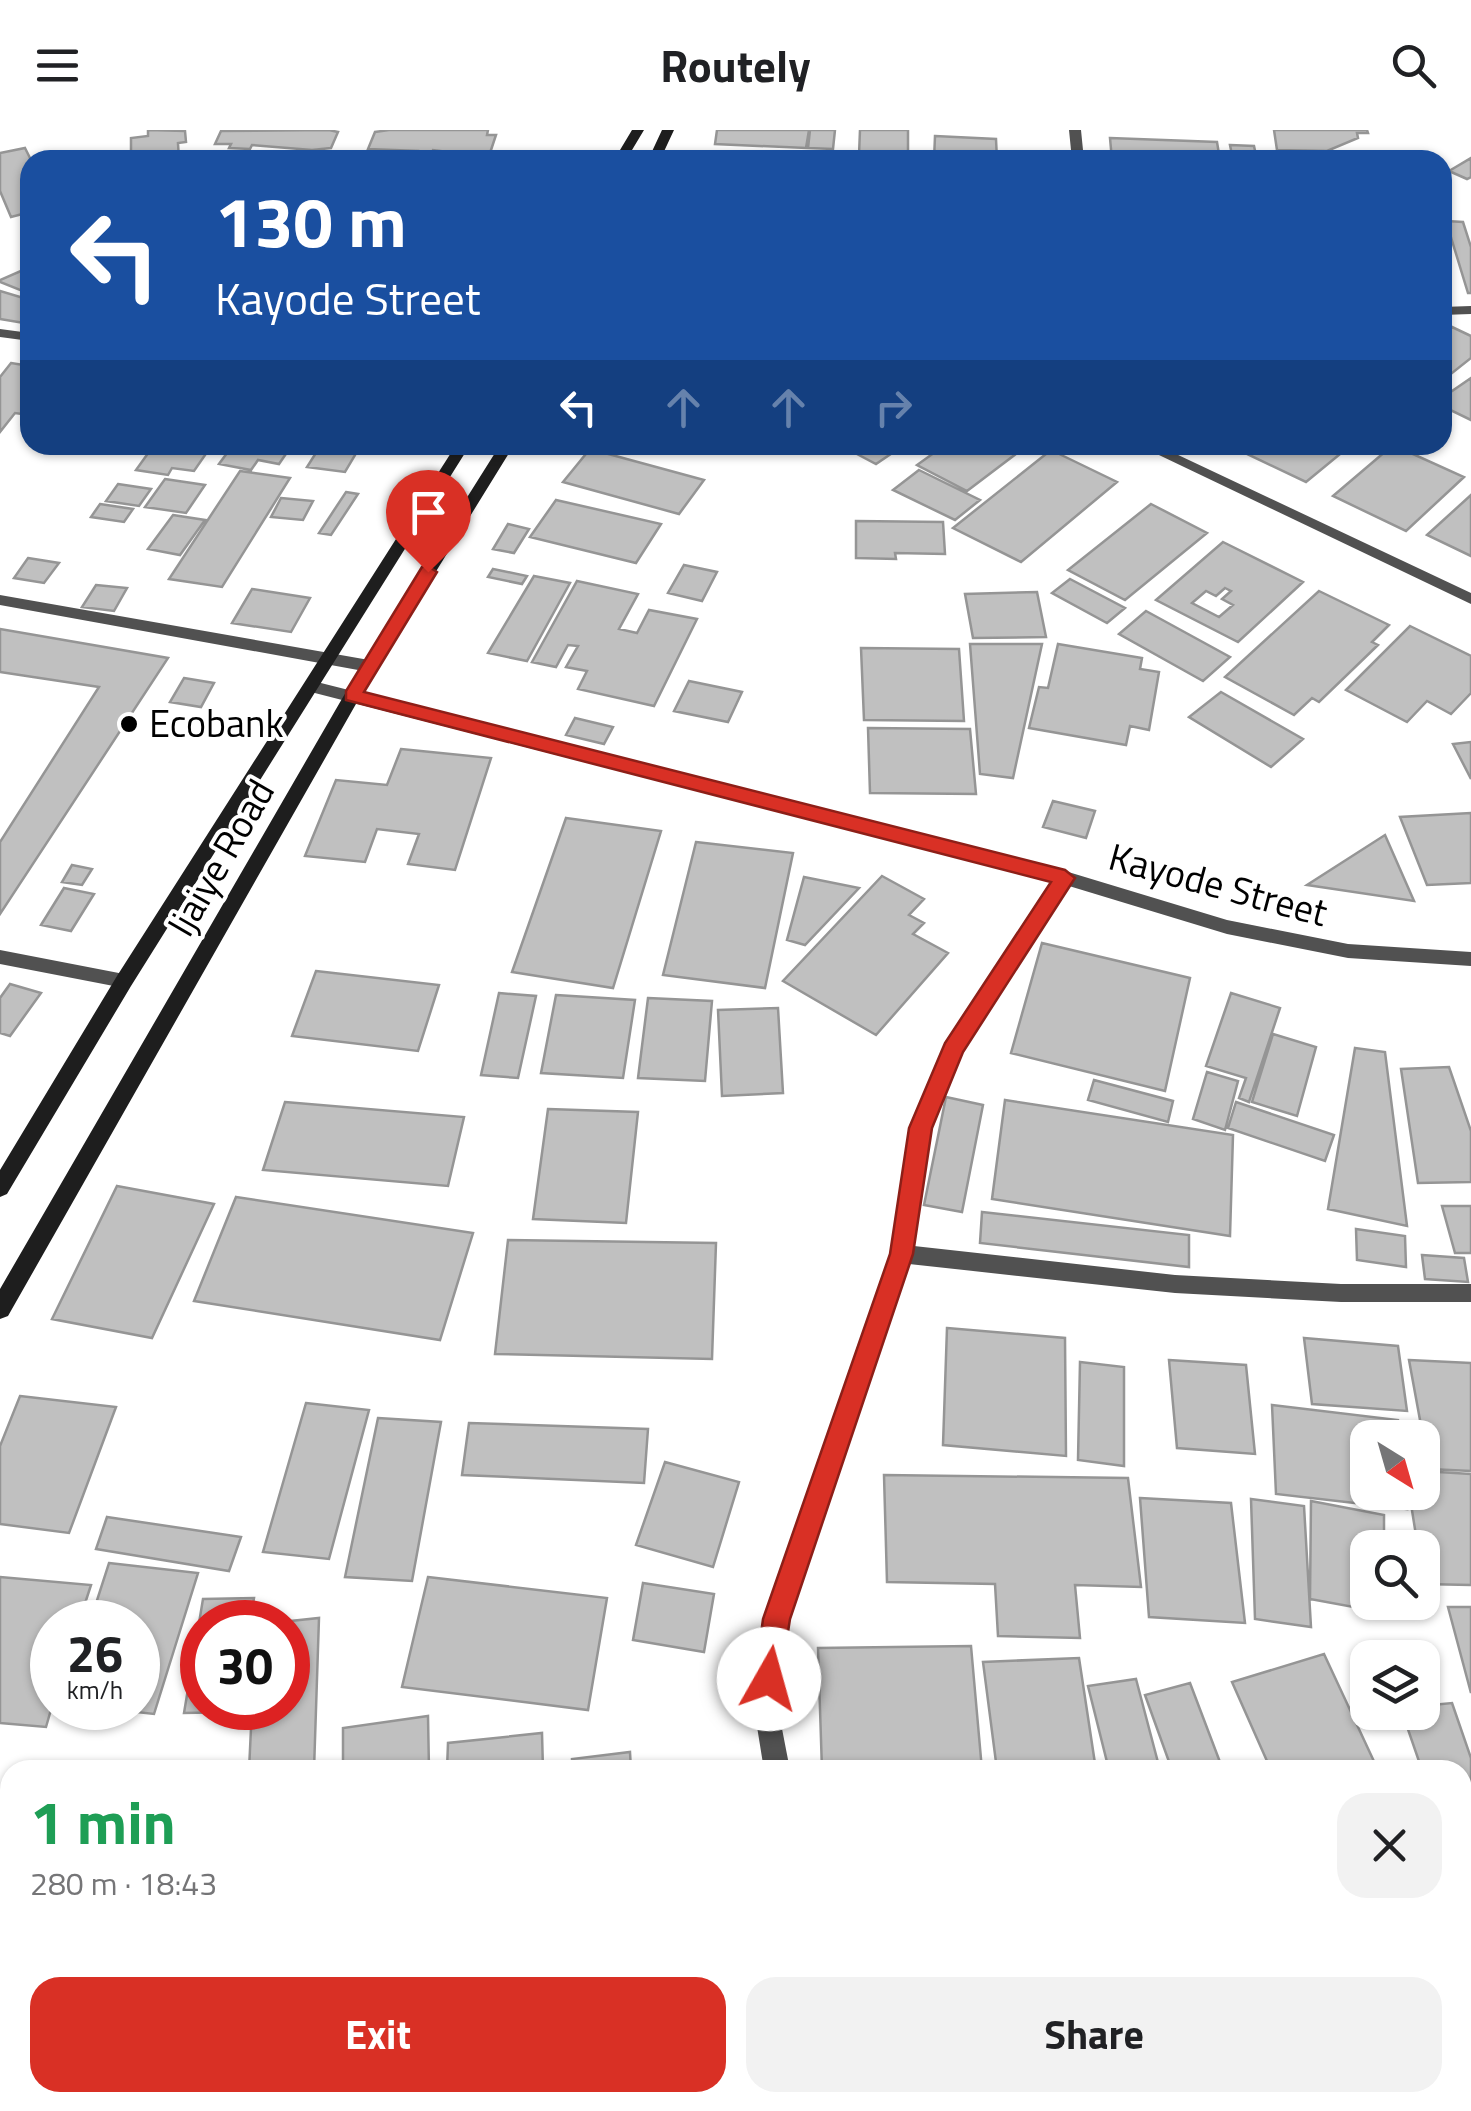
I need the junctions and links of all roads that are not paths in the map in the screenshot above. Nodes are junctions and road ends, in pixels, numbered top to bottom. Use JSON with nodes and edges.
{"nodes":[{"id":1,"x":457,"y":455,"type":"edge"},
{"id":2,"x":502,"y":455,"type":"edge"},
{"id":3,"x":1166,"y":455,"type":"edge"},
{"id":4,"x":1471,"y":598,"type":"edge"},
{"id":5,"x":0,"y":600,"type":"edge"},
{"id":6,"x":328,"y":661,"type":"junction"},
{"id":7,"x":369,"y":666,"type":"junction"},
{"id":8,"x":314,"y":686,"type":"junction"},
{"id":9,"x":353,"y":695,"type":"junction"},
{"id":10,"x":1065,"y":878,"type":"junction"},
{"id":11,"x":0,"y":956,"type":"edge"},
{"id":12,"x":1471,"y":959,"type":"edge"},
{"id":13,"x":124,"y":981,"type":"junction"},
{"id":14,"x":0,"y":1188,"type":"edge"},
{"id":15,"x":902,"y":1254,"type":"junction"},
{"id":16,"x":1471,"y":1293,"type":"edge"},
{"id":17,"x":0,"y":1309,"type":"edge"},
{"id":18,"x":775,"y":1760,"type":"edge"}],
"edges":[{"from":1,"to":6,"type":"main road","name":"Ijaiye Road"},
{"from":2,"to":7,"type":"main road","name":"Ijaiye Road"},
{"from":3,"to":4,"type":"street"},
{"from":5,"to":6,"type":"street"},
{"from":6,"to":7,"type":"street"},
{"from":6,"to":8,"type":"main road","name":"Ijaiye Road"},
{"from":7,"to":9,"type":"main road","name":"Ijaiye Road"},
{"from":8,"to":9,"type":"street","name":"Kayode Street"},
{"from":8,"to":13,"type":"main road","name":"Ijaiye Road"},
{"from":9,"to":10,"type":"street","name":"Kayode Street"},
{"from":9,"to":17,"type":"main road","name":"Ijaiye Road"},
{"from":10,"to":12,"type":"street","name":"Kayode Street"},
{"from":10,"to":15,"type":"street"},
{"from":11,"to":13,"type":"street"},
{"from":13,"to":14,"type":"main road","name":"Ijaiye Road"},
{"from":15,"to":16,"type":"street"},
{"from":15,"to":18,"type":"street"}]}
